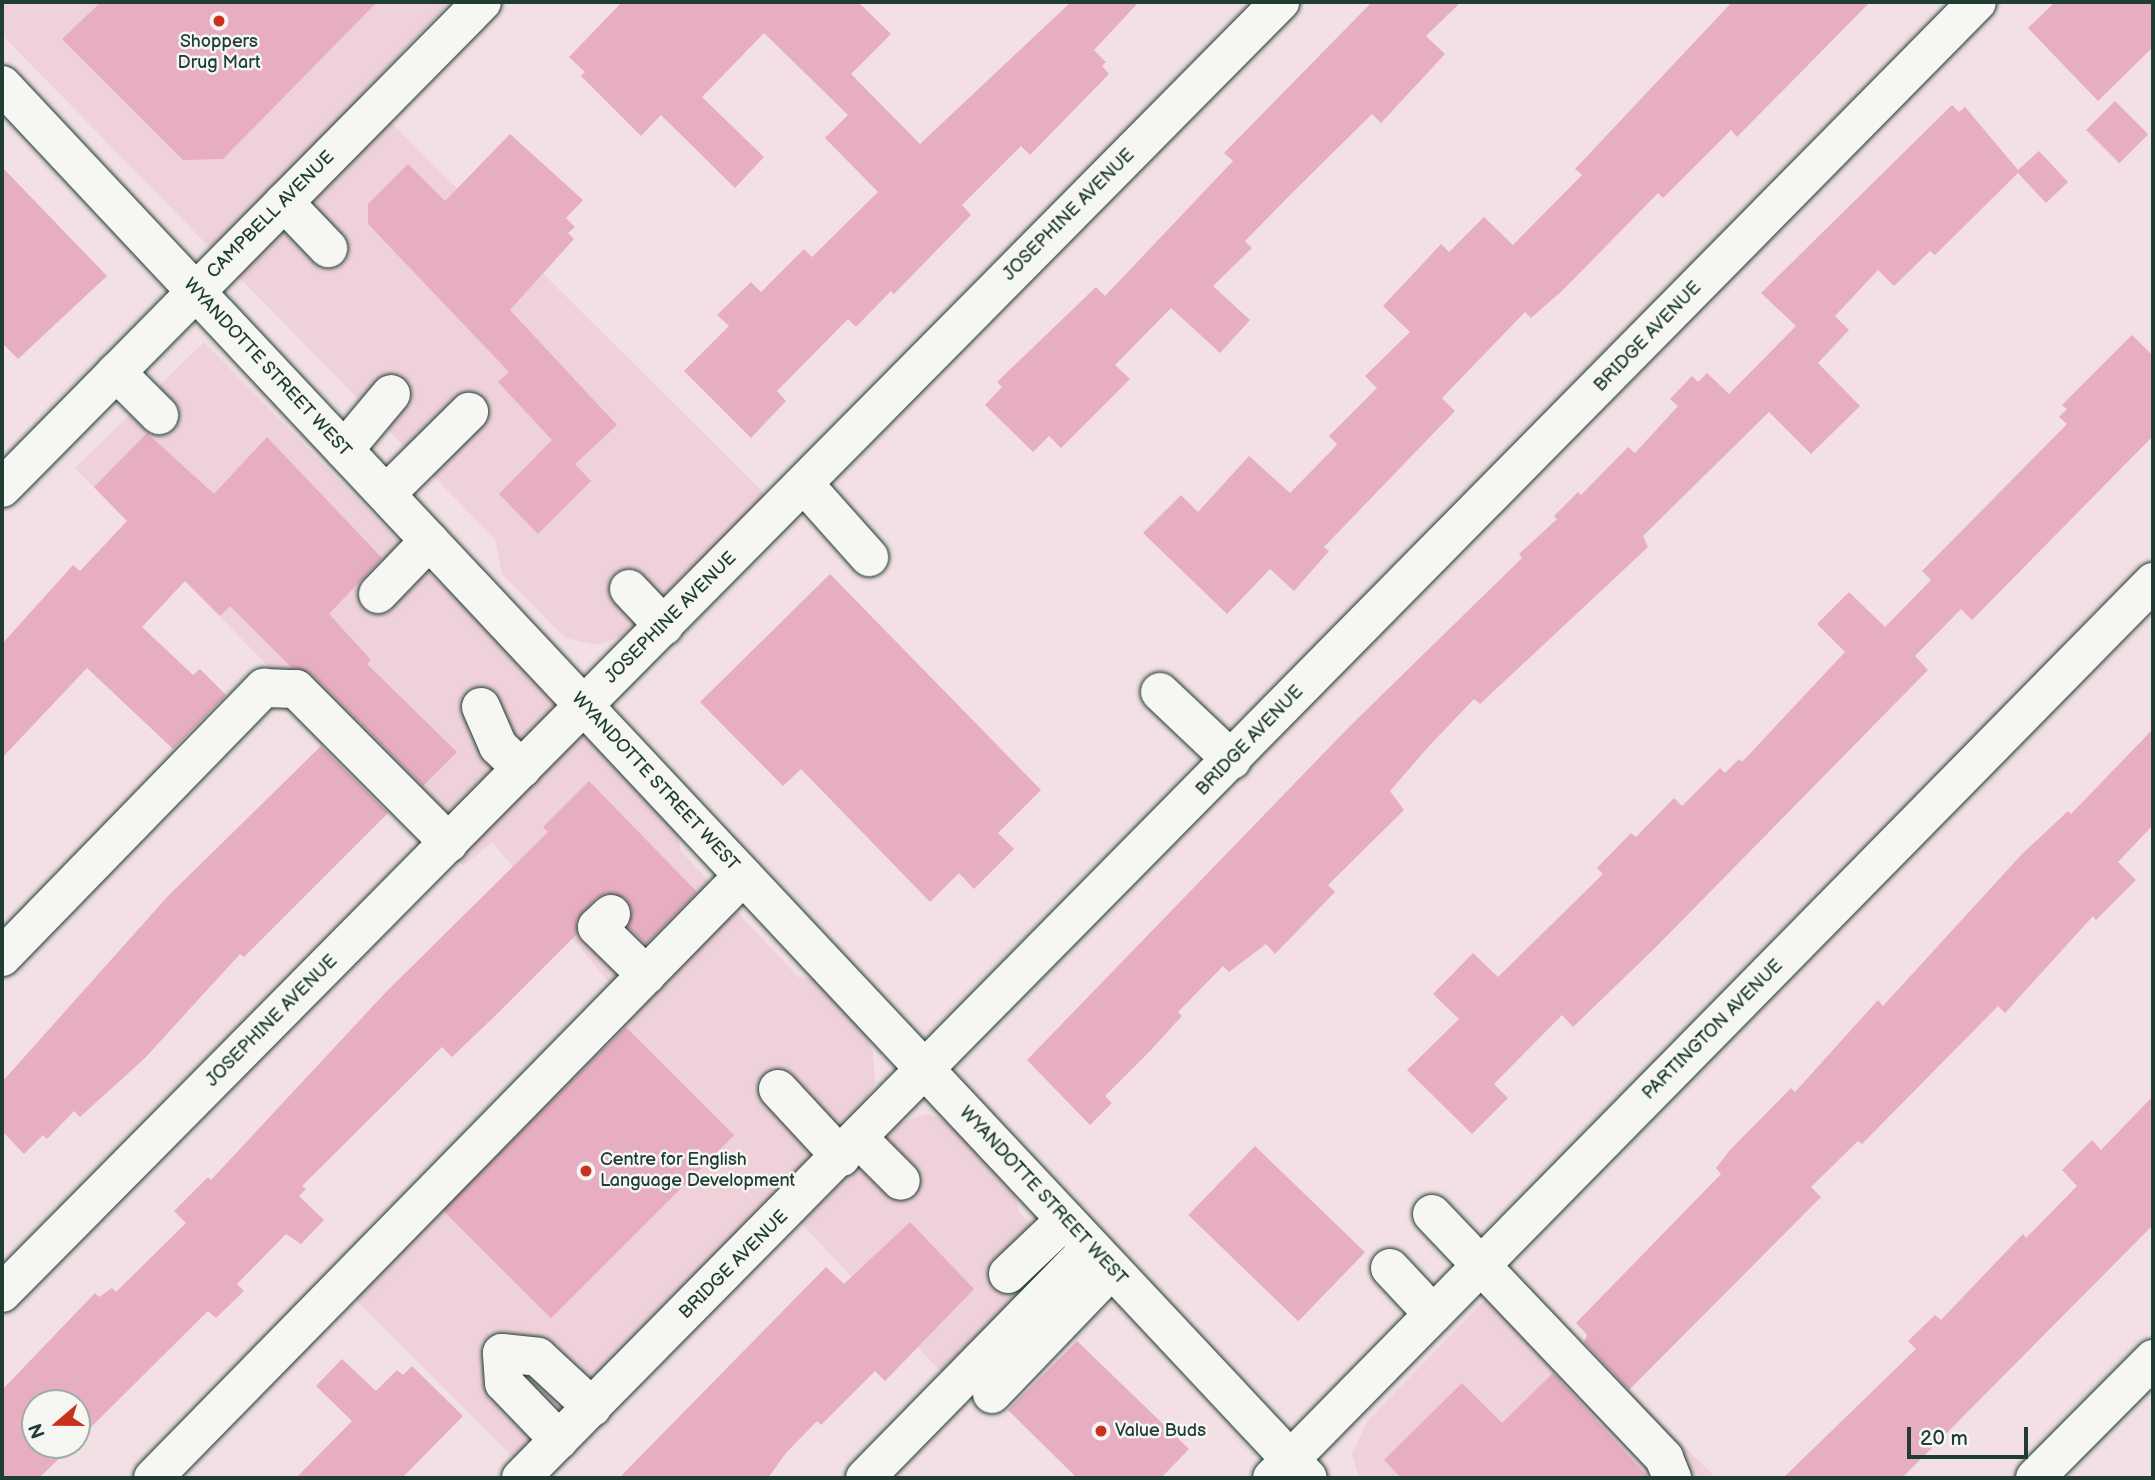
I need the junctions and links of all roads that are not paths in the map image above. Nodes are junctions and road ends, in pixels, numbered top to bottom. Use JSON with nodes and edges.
{"nodes":[{"id":1,"x":482,"y":2,"type":"edge"},
{"id":2,"x":1280,"y":2,"type":"edge"},
{"id":3,"x":1977,"y":2,"type":"edge"},
{"id":4,"x":2,"y":85,"type":"edge"},
{"id":5,"x":284,"y":202,"type":"junction"},
{"id":6,"x":328,"y":248,"type":"dead end"},
{"id":7,"x":195,"y":291,"type":"junction"},
{"id":8,"x":116,"y":372,"type":"junction"},
{"id":9,"x":391,"y":394,"type":"dead end"},
{"id":10,"x":469,"y":412,"type":"dead end"},
{"id":11,"x":159,"y":415,"type":"dead end"},
{"id":12,"x":344,"y":450,"type":"junction"},
{"id":13,"x":804,"y":484,"type":"junction"},
{"id":14,"x":2,"y":488,"type":"edge"},
{"id":15,"x":386,"y":494,"type":"junction"},
{"id":16,"x":429,"y":541,"type":"junction"},
{"id":17,"x":869,"y":557,"type":"dead end"},
{"id":18,"x":2153,"y":582,"type":"edge"},
{"id":19,"x":629,"y":589,"type":"dead end"},
{"id":20,"x":378,"y":594,"type":"dead end"},
{"id":21,"x":664,"y":626,"type":"junction"},
{"id":22,"x":1160,"y":692,"type":"dead end"},
{"id":23,"x":584,"y":706,"type":"junction"},
{"id":24,"x":481,"y":707,"type":"dead end"},
{"id":25,"x":1232,"y":760,"type":"junction"},
{"id":26,"x":522,"y":769,"type":"junction"},
{"id":27,"x":449,"y":843,"type":"junction"},
{"id":28,"x":743,"y":876,"type":"junction"},
{"id":29,"x":611,"y":914,"type":"dead end"},
{"id":30,"x":2,"y":957,"type":"edge"},
{"id":31,"x":646,"y":975,"type":"junction"},
{"id":32,"x":926,"y":1071,"type":"junction"},
{"id":33,"x":778,"y":1089,"type":"dead end"},
{"id":34,"x":850,"y":1148,"type":"junction"},
{"id":35,"x":901,"y":1181,"type":"dead end"},
{"id":36,"x":1432,"y":1214,"type":"dead end"},
{"id":37,"x":1089,"y":1245,"type":"junction"},
{"id":38,"x":1390,"y":1268,"type":"dead end"},
{"id":39,"x":1479,"y":1268,"type":"junction"},
{"id":40,"x":1008,"y":1273,"type":"dead end"},
{"id":41,"x":2,"y":1293,"type":"edge"},
{"id":42,"x":1433,"y":1314,"type":"junction"},
{"id":43,"x":2153,"y":1359,"type":"edge"},
{"id":44,"x":992,"y":1394,"type":"dead end"},
{"id":45,"x":592,"y":1407,"type":"junction"},
{"id":46,"x":559,"y":1440,"type":"junction"},
{"id":47,"x":1290,"y":1472,"type":"edge"},
{"id":48,"x":153,"y":1478,"type":"edge"},
{"id":49,"x":521,"y":1478,"type":"edge"},
{"id":50,"x":865,"y":1478,"type":"edge"},
{"id":51,"x":1672,"y":1478,"type":"edge"},
{"id":52,"x":2035,"y":1478,"type":"edge"}],
"edges":[{"from":1,"to":5,"type":"street","name":"CAMPBELL AVENUE"},
{"from":2,"to":13,"type":"street","name":"JOSEPHINE AVENUE"},
{"from":3,"to":25,"type":"street","name":"BRIDGE AVENUE"},
{"from":4,"to":7,"type":"street","name":"WYANDOTTE STREET WEST"},
{"from":5,"to":6,"type":"street"},
{"from":5,"to":7,"type":"street","name":"CAMPBELL AVENUE"},
{"from":7,"to":8,"type":"street","name":"CAMPBELL AVENUE"},
{"from":7,"to":12,"type":"street","name":"WYANDOTTE STREET WEST"},
{"from":8,"to":11,"type":"street"},
{"from":8,"to":14,"type":"street","name":"CAMPBELL AVENUE"},
{"from":9,"to":12,"type":"street"},
{"from":10,"to":15,"type":"street"},
{"from":12,"to":15,"type":"street","name":"WYANDOTTE STREET WEST"},
{"from":13,"to":17,"type":"street"},
{"from":13,"to":21,"type":"street","name":"JOSEPHINE AVENUE"},
{"from":15,"to":16,"type":"street","name":"WYANDOTTE STREET WEST"},
{"from":16,"to":20,"type":"street"},
{"from":16,"to":23,"type":"street","name":"WYANDOTTE STREET WEST"},
{"from":18,"to":39,"type":"street","name":"PARTINGTON AVENUE"},
{"from":19,"to":21,"type":"street"},
{"from":21,"to":23,"type":"street","name":"JOSEPHINE AVENUE"},
{"from":22,"to":25,"type":"street"},
{"from":23,"to":26,"type":"street","name":"JOSEPHINE AVENUE"},
{"from":23,"to":28,"type":"street","name":"WYANDOTTE STREET WEST"},
{"from":24,"to":26,"type":"street"},
{"from":25,"to":32,"type":"street","name":"BRIDGE AVENUE"},
{"from":26,"to":27,"type":"street","name":"JOSEPHINE AVENUE"},
{"from":27,"to":30,"type":"street"},
{"from":27,"to":41,"type":"street","name":"JOSEPHINE AVENUE"},
{"from":28,"to":31,"type":"street"},
{"from":28,"to":32,"type":"street","name":"WYANDOTTE STREET WEST"},
{"from":29,"to":31,"type":"street"},
{"from":31,"to":48,"type":"street"},
{"from":32,"to":34,"type":"street","name":"BRIDGE AVENUE"},
{"from":32,"to":37,"type":"street","name":"WYANDOTTE STREET WEST"},
{"from":33,"to":34,"type":"street"},
{"from":34,"to":35,"type":"street"},
{"from":34,"to":45,"type":"street","name":"BRIDGE AVENUE"},
{"from":36,"to":39,"type":"street"},
{"from":37,"to":40,"type":"street"},
{"from":37,"to":44,"type":"street"},
{"from":37,"to":47,"type":"street","name":"WYANDOTTE STREET WEST"},
{"from":37,"to":50,"type":"street"},
{"from":38,"to":42,"type":"street"},
{"from":39,"to":42,"type":"street","name":"PARTINGTON AVENUE"},
{"from":39,"to":51,"type":"street"},
{"from":42,"to":47,"type":"street","name":"PARTINGTON AVENUE"},
{"from":43,"to":52,"type":"street"},
{"from":45,"to":46,"type":"street","name":"BRIDGE AVENUE"},
{"from":45,"to":46,"type":"street"},
{"from":46,"to":49,"type":"street","name":"BRIDGE AVENUE"}]}
